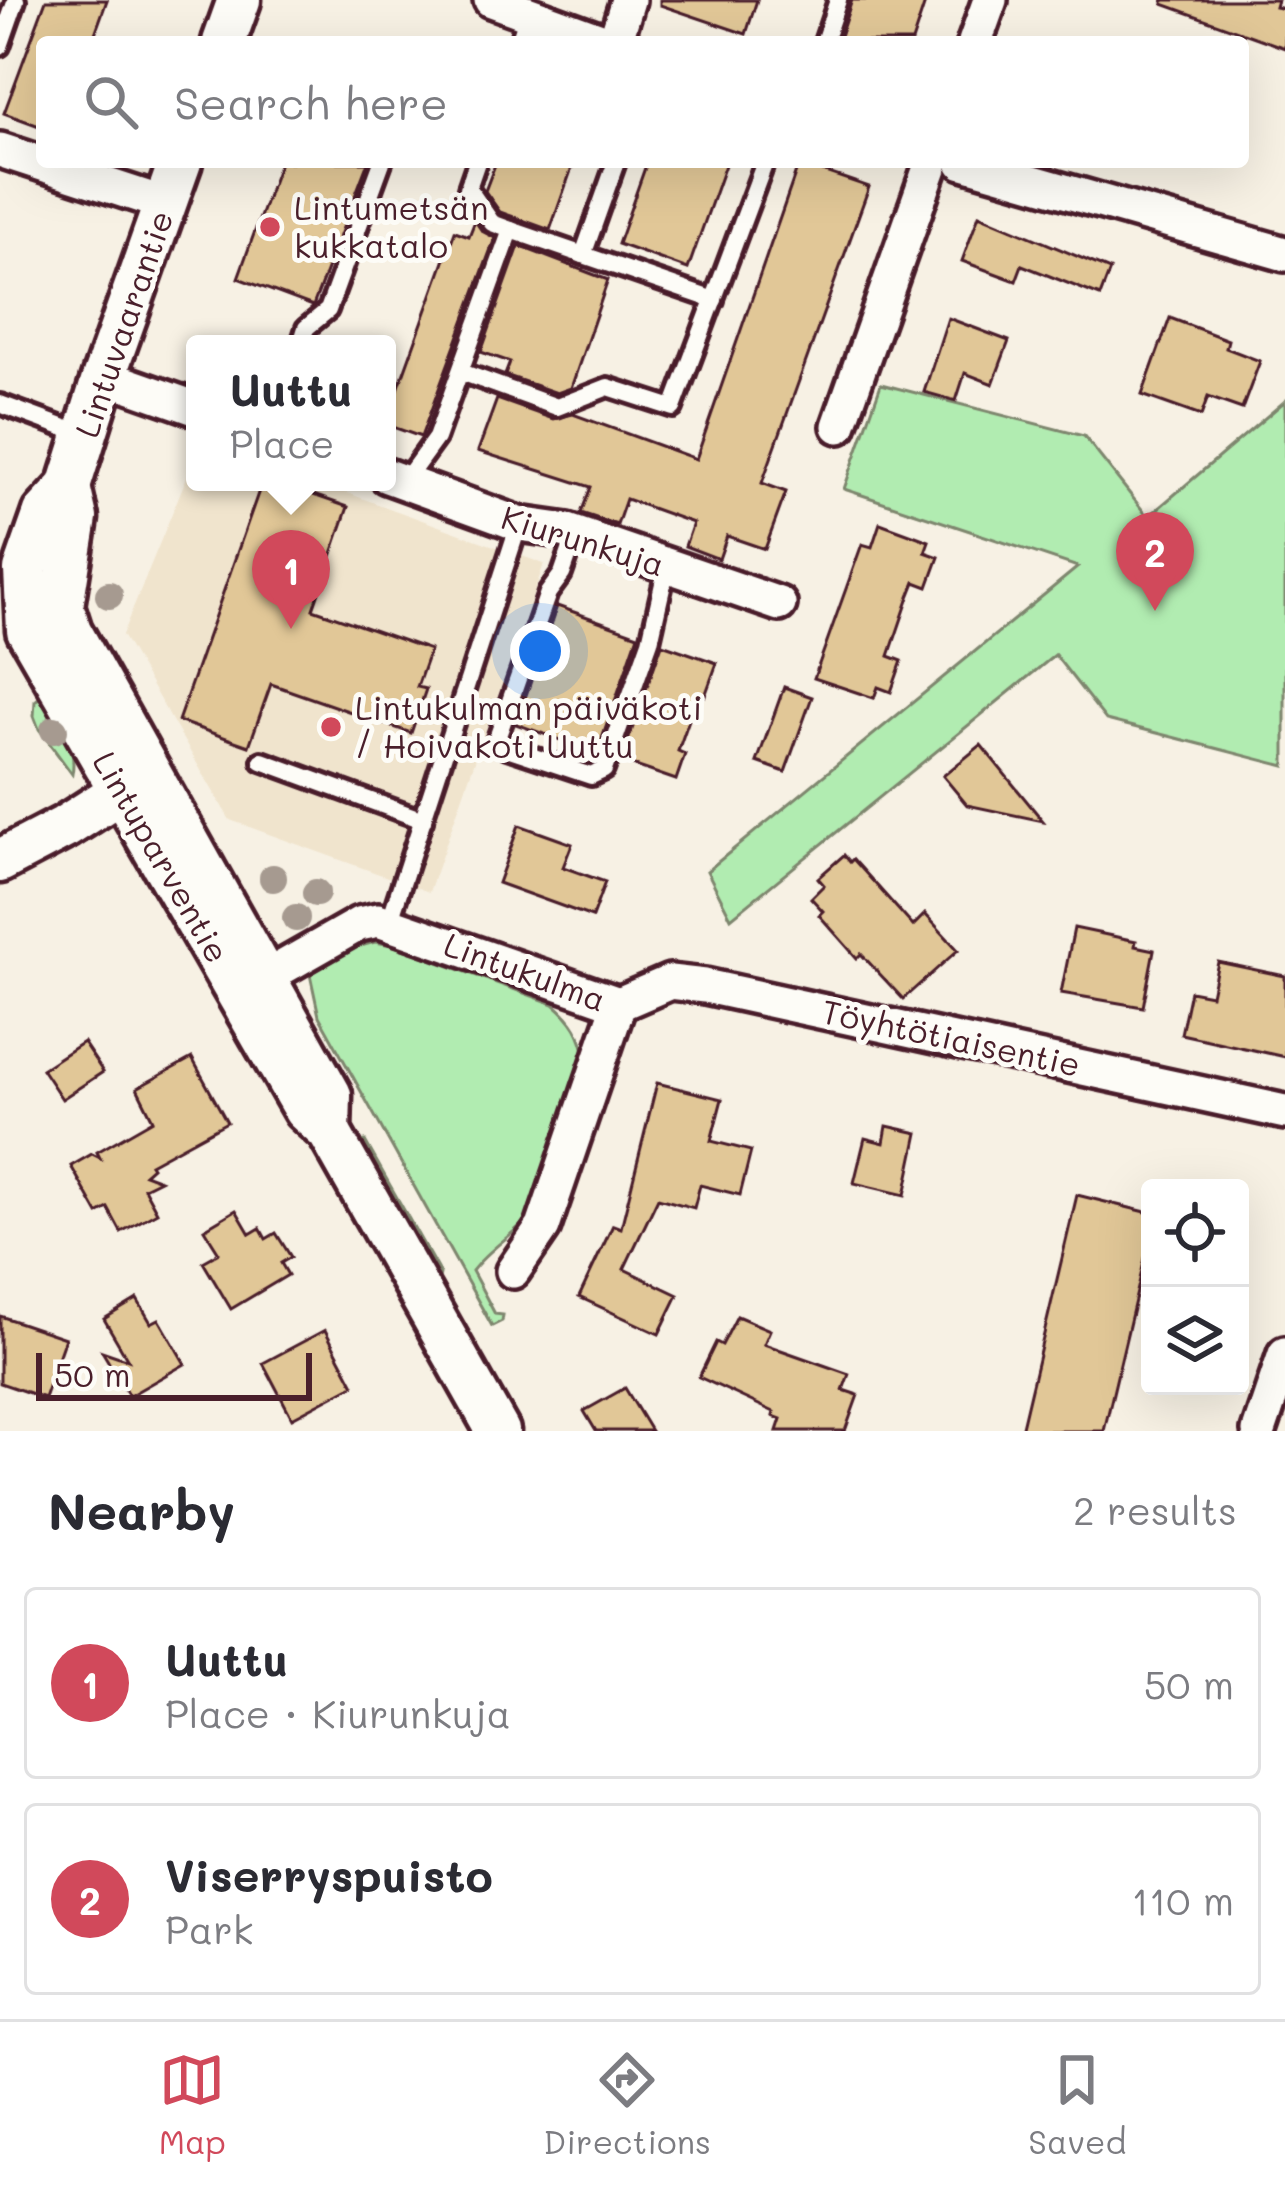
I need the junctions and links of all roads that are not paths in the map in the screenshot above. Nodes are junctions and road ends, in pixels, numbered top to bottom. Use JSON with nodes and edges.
{"nodes":[{"id":1,"x":16,"y":0,"type":"edge"},
{"id":2,"x":239,"y":0,"type":"edge"},
{"id":3,"x":491,"y":0,"type":"edge"},
{"id":4,"x":628,"y":0,"type":"edge"},
{"id":5,"x":838,"y":0,"type":"edge"},
{"id":6,"x":990,"y":0,"type":"edge"},
{"id":7,"x":524,"y":28,"type":"edge"},
{"id":8,"x":226,"y":36,"type":"edge"},
{"id":9,"x":573,"y":36,"type":"edge"},
{"id":10,"x":613,"y":36,"type":"edge"},
{"id":11,"x":826,"y":36,"type":"edge"},
{"id":12,"x":977,"y":36,"type":"edge"},
{"id":13,"x":0,"y":46,"type":"edge"},
{"id":14,"x":0,"y":149,"type":"edge"},
{"id":15,"x":36,"y":161,"type":"edge"},
{"id":16,"x":57,"y":168,"type":"edge"},
{"id":17,"x":178,"y":168,"type":"edge"},
{"id":18,"x":380,"y":168,"type":"edge"},
{"id":19,"x":475,"y":168,"type":"edge"},
{"id":20,"x":614,"y":168,"type":"edge"},
{"id":21,"x":763,"y":168,"type":"edge"},
{"id":22,"x":930,"y":168,"type":"edge"},
{"id":23,"x":984,"y":168,"type":"edge"},
{"id":24,"x":165,"y":204,"type":"junction"},
{"id":25,"x":512,"y":230,"type":"junction"},
{"id":26,"x":583,"y":254,"type":"junction"},
{"id":27,"x":1285,"y":254,"type":"edge"},
{"id":28,"x":714,"y":300,"type":"junction"},
{"id":29,"x":304,"y":335,"type":"edge"},
{"id":30,"x":461,"y":372,"type":"junction"},
{"id":31,"x":104,"y":376,"type":"junction"},
{"id":32,"x":0,"y":404,"type":"edge"},
{"id":33,"x":186,"y":405,"type":"edge"},
{"id":34,"x":839,"y":426,"type":"dead end"},
{"id":35,"x":85,"y":436,"type":"junction"},
{"id":36,"x":396,"y":478,"type":"edge"},
{"id":37,"x":396,"y":479,"type":"edge"},
{"id":38,"x":69,"y":488,"type":"junction"},
{"id":39,"x":519,"y":524,"type":"junction"},
{"id":40,"x":576,"y":534,"type":"junction"},
{"id":41,"x":667,"y":566,"type":"junction"},
{"id":42,"x":12,"y":573,"type":"edge"},
{"id":43,"x":779,"y":604,"type":"dead end"},
{"id":44,"x":62,"y":606,"type":"junction"},
{"id":45,"x":14,"y":628,"type":"edge"},
{"id":46,"x":262,"y":761,"type":"dead end"},
{"id":47,"x":135,"y":782,"type":"junction"},
{"id":48,"x":423,"y":820,"type":"junction"},
{"id":49,"x":0,"y":861,"type":"edge"},
{"id":50,"x":389,"y":923,"type":"junction"},
{"id":51,"x":253,"y":985,"type":"junction"},
{"id":52,"x":619,"y":1004,"type":"junction"},
{"id":53,"x":1285,"y":1112,"type":"edge"},
{"id":54,"x":514,"y":1271,"type":"dead end"},
{"id":55,"x":1285,"y":1354,"type":"edge"},
{"id":56,"x":498,"y":1431,"type":"edge"},
{"id":57,"x":1259,"y":1431,"type":"edge"}],
"edges":[{"from":1,"to":13,"type":"lane"},
{"from":2,"to":8,"type":"street"},
{"from":3,"to":7,"type":"street"},
{"from":4,"to":10,"type":"street"},
{"from":5,"to":11,"type":"lane"},
{"from":6,"to":12,"type":"street"},
{"from":7,"to":9,"type":"street"},
{"from":14,"to":15,"type":"street"},
{"from":16,"to":24,"type":"street"},
{"from":17,"to":24,"type":"street","name":"Lintuvaarantie"},
{"from":18,"to":29,"type":"lane"},
{"from":19,"to":25,"type":"lane"},
{"from":20,"to":26,"type":"lane"},
{"from":21,"to":28,"type":"lane"},
{"from":22,"to":34,"type":"street"},
{"from":23,"to":27,"type":"street"},
{"from":24,"to":31,"type":"street","name":"Lintuvaarantie"},
{"from":25,"to":26,"type":"lane"},
{"from":25,"to":30,"type":"lane"},
{"from":26,"to":28,"type":"lane"},
{"from":28,"to":30,"type":"lane"},
{"from":30,"to":36,"type":"lane"},
{"from":31,"to":33,"type":"street"},
{"from":31,"to":35,"type":"street","name":"Lintuvaarantie"},
{"from":32,"to":35,"type":"lane"},
{"from":35,"to":38,"type":"street","name":"Lintuvaarantie"},
{"from":37,"to":39,"type":"street","name":"Kiurunkuja"},
{"from":38,"to":42,"type":"street","name":"Lintuvaarantie"},
{"from":38,"to":44,"type":"street","name":"Lintuvaarantie"},
{"from":39,"to":40,"type":"street","name":"Kiurunkuja"},
{"from":39,"to":48,"type":"lane"},
{"from":40,"to":41,"type":"street","name":"Kiurunkuja"},
{"from":40,"to":41,"type":"lane"},
{"from":41,"to":43,"type":"street","name":"Kiurunkuja"},
{"from":42,"to":44,"type":"street"},
{"from":42,"to":45,"type":"street","name":"Lintuparventie"},
{"from":44,"to":45,"type":"street"},
{"from":44,"to":47,"type":"street","name":"Lintuparventie"},
{"from":45,"to":47,"type":"street","name":"Lintuparventie"},
{"from":46,"to":48,"type":"lane"},
{"from":47,"to":49,"type":"street"},
{"from":47,"to":51,"type":"street","name":"Lintuparventie"},
{"from":48,"to":50,"type":"lane"},
{"from":50,"to":51,"type":"street"},
{"from":50,"to":52,"type":"street","name":"Lintukulma"},
{"from":51,"to":56,"type":"street","name":"Lintuparventie"},
{"from":52,"to":53,"type":"street","name":"Töyhtötiaisentie"},
{"from":52,"to":54,"type":"street","name":"Lintukulma"},
{"from":55,"to":57,"type":"street"}]}
